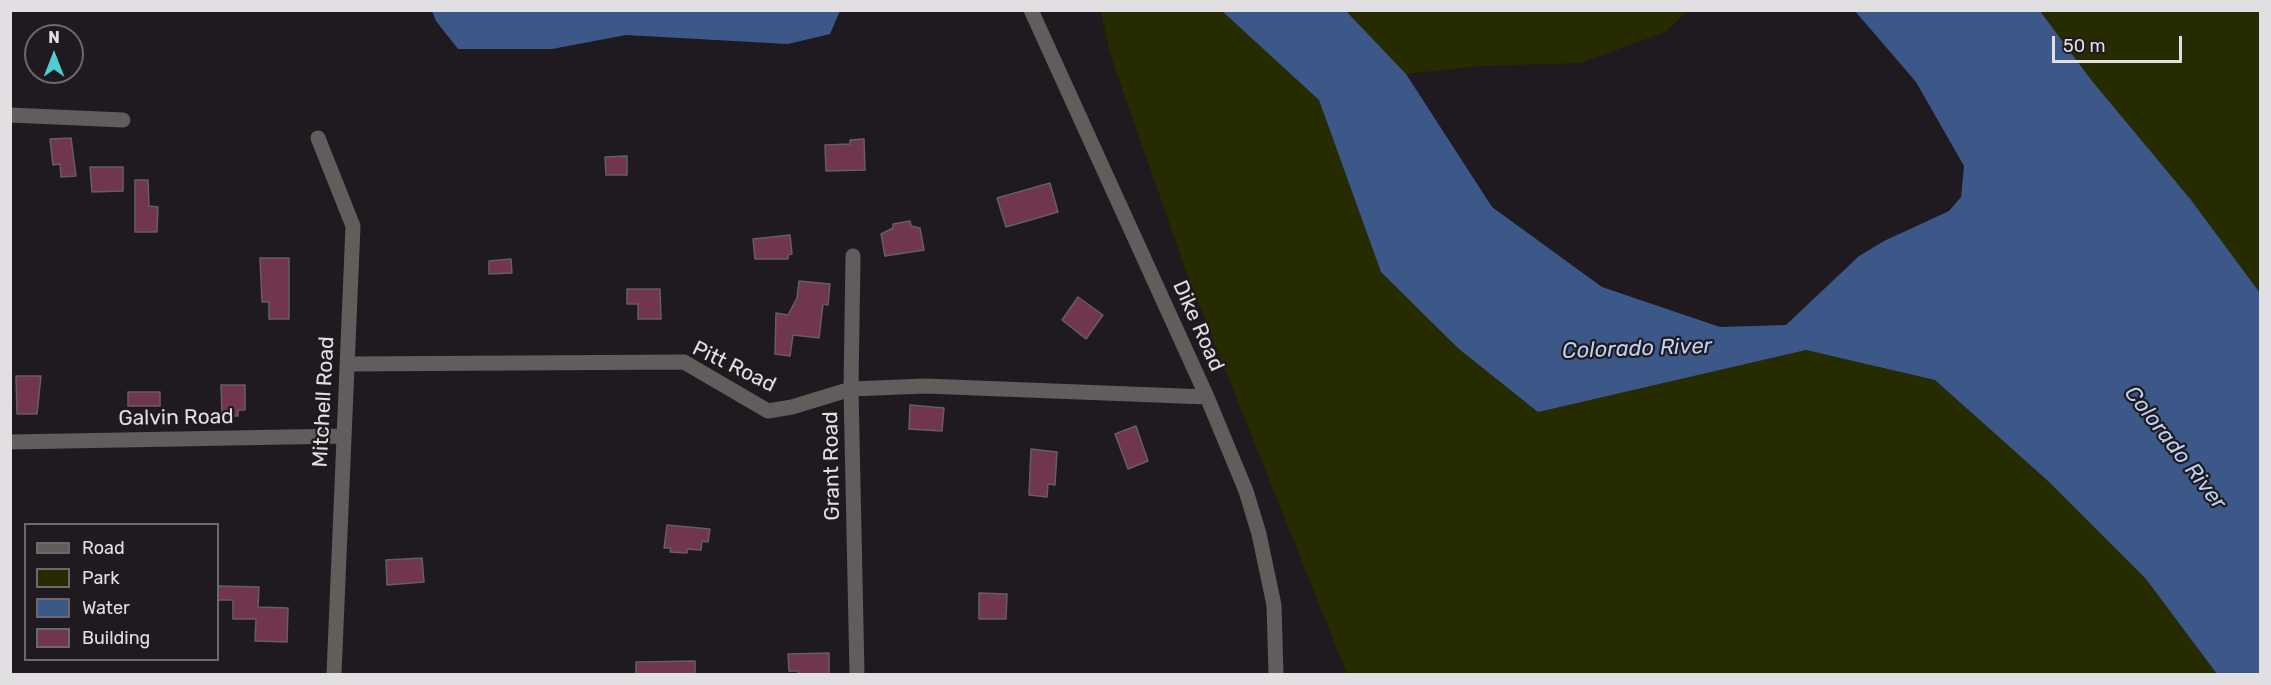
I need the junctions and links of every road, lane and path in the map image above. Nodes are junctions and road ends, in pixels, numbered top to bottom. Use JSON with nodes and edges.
{"nodes":[{"id":1,"x":1031,"y":10,"type":"edge"},
{"id":2,"x":10,"y":115,"type":"edge"},
{"id":3,"x":123,"y":120,"type":"dead end"},
{"id":4,"x":318,"y":138,"type":"dead end"},
{"id":5,"x":853,"y":256,"type":"dead end"},
{"id":6,"x":347,"y":364,"type":"junction"},
{"id":7,"x":851,"y":389,"type":"junction"},
{"id":8,"x":1208,"y":397,"type":"junction"},
{"id":9,"x":343,"y":436,"type":"junction"},
{"id":10,"x":10,"y":442,"type":"edge"},
{"id":11,"x":333,"y":675,"type":"edge"},
{"id":12,"x":857,"y":675,"type":"edge"},
{"id":13,"x":1276,"y":675,"type":"edge"}],
"edges":[{"from":1,"to":8,"type":"street","name":"Dike Road"},
{"from":2,"to":3,"type":"street"},
{"from":4,"to":6,"type":"street","name":"Mitchell Road"},
{"from":5,"to":7,"type":"street","name":"Grant Road"},
{"from":6,"to":7,"type":"street","name":"Pitt Road"},
{"from":6,"to":9,"type":"street","name":"Mitchell Road"},
{"from":7,"to":8,"type":"street","name":"Pitt Road"},
{"from":7,"to":12,"type":"street","name":"Grant Road"},
{"from":8,"to":13,"type":"street","name":"Dike Road"},
{"from":9,"to":10,"type":"street","name":"Galvin Road"},
{"from":9,"to":11,"type":"street","name":"Mitchell Road"}]}
